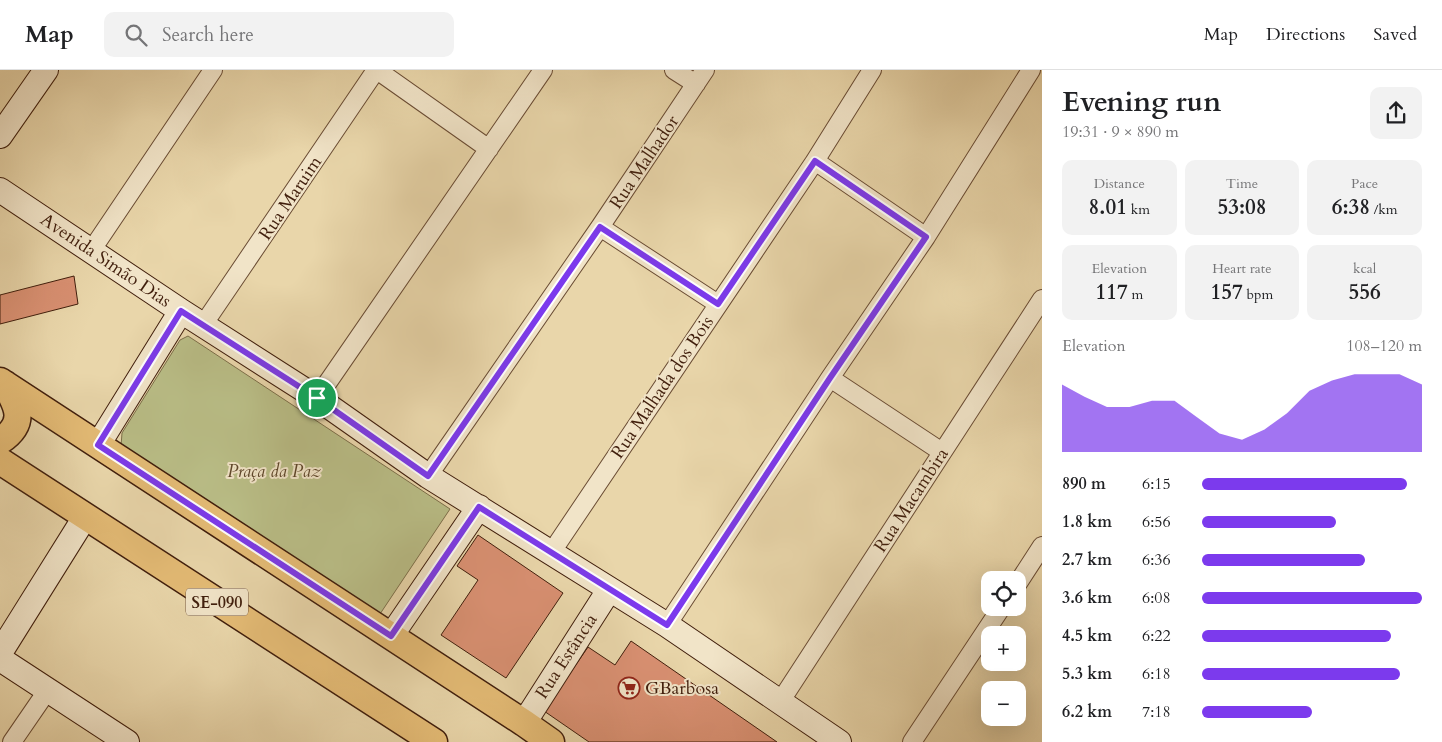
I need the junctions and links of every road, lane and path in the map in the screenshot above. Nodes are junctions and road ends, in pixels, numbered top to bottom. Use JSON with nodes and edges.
{"nodes":[{"id":1,"x":46,"y":70,"type":"edge"},
{"id":2,"x":213,"y":70,"type":"edge"},
{"id":3,"x":377,"y":70,"type":"edge"},
{"id":4,"x":543,"y":70,"type":"edge"},
{"id":5,"x":674,"y":70,"type":"edge"},
{"id":6,"x":872,"y":70,"type":"edge"},
{"id":7,"x":1031,"y":70,"type":"edge"},
{"id":8,"x":700,"y":77,"type":"edge"},
{"id":9,"x":0,"y":136,"type":"edge"},
{"id":10,"x":489,"y":149,"type":"junction"},
{"id":11,"x":815,"y":161,"type":"junction"},
{"id":12,"x":0,"y":190,"type":"edge"},
{"id":13,"x":600,"y":227,"type":"junction"},
{"id":14,"x":926,"y":237,"type":"junction"},
{"id":15,"x":91,"y":250,"type":"junction"},
{"id":16,"x":718,"y":304,"type":"junction"},
{"id":17,"x":1039,"y":310,"type":"edge"},
{"id":18,"x":181,"y":311,"type":"junction"},
{"id":19,"x":203,"y":325,"type":"junction"},
{"id":20,"x":830,"y":378,"type":"junction"},
{"id":21,"x":2,"y":382,"type":"edge"},
{"id":22,"x":317,"y":398,"type":"junction"},
{"id":23,"x":0,"y":441,"type":"edge"},
{"id":24,"x":98,"y":445,"type":"junction"},
{"id":25,"x":942,"y":452,"type":"junction"},
{"id":26,"x":0,"y":461,"type":"edge"},
{"id":27,"x":428,"y":476,"type":"junction"},
{"id":28,"x":479,"y":507,"type":"junction"},
{"id":29,"x":85,"y":516,"type":"junction"},
{"id":30,"x":1042,"y":546,"type":"edge"},
{"id":31,"x":552,"y":553,"type":"junction"},
{"id":32,"x":1026,"y":571,"type":"edge"},
{"id":33,"x":609,"y":590,"type":"junction"},
{"id":34,"x":996,"y":616,"type":"edge"},
{"id":35,"x":667,"y":625,"type":"junction"},
{"id":36,"x":391,"y":636,"type":"junction"},
{"id":37,"x":0,"y":653,"type":"edge"},
{"id":38,"x":0,"y":659,"type":"edge"},
{"id":39,"x":47,"y":690,"type":"junction"},
{"id":40,"x":780,"y":702,"type":"junction"},
{"id":41,"x":524,"y":722,"type":"junction"},
{"id":42,"x":12,"y":742,"type":"edge"},
{"id":43,"x":127,"y":742,"type":"edge"},
{"id":44,"x":434,"y":742,"type":"edge"},
{"id":45,"x":551,"y":742,"type":"edge"},
{"id":46,"x":839,"y":742,"type":"edge"},
{"id":47,"x":912,"y":742,"type":"edge"}],
"edges":[{"from":1,"to":9,"type":"street"},
{"from":2,"to":15,"type":"street"},
{"from":3,"to":10,"type":"street"},
{"from":3,"to":19,"type":"street","name":"Rua Maruim"},
{"from":4,"to":10,"type":"street"},
{"from":5,"to":8,"type":"street"},
{"from":6,"to":11,"type":"street","name":"Rua Malhada dos Bois"},
{"from":7,"to":14,"type":"street"},
{"from":8,"to":13,"type":"street","name":"Rua Malhador"},
{"from":10,"to":22,"type":"street"},
{"from":11,"to":14,"type":"street"},
{"from":11,"to":16,"type":"street","name":"Rua Malhada dos Bois"},
{"from":12,"to":15,"type":"street","name":"Avenida Simão Dias"},
{"from":13,"to":16,"type":"street"},
{"from":13,"to":27,"type":"street","name":"Rua Malhador"},
{"from":14,"to":20,"type":"street"},
{"from":15,"to":18,"type":"street","name":"Avenida Simão Dias"},
{"from":16,"to":31,"type":"street","name":"Rua Malhada dos Bois"},
{"from":17,"to":25,"type":"street","name":"Rua Macambira"},
{"from":18,"to":19,"type":"street","name":"Avenida Simão Dias"},
{"from":18,"to":24,"type":"street"},
{"from":19,"to":22,"type":"street","name":"Avenida Simão Dias"},
{"from":20,"to":25,"type":"street"},
{"from":20,"to":35,"type":"street"},
{"from":21,"to":23,"type":"main road"},
{"from":21,"to":24,"type":"main road"},
{"from":22,"to":27,"type":"street","name":"Avenida Simão Dias"},
{"from":24,"to":36,"type":"main road"},
{"from":25,"to":40,"type":"street","name":"Rua Macambira"},
{"from":26,"to":29,"type":"main road","number":"SE-090"},
{"from":27,"to":28,"type":"street","name":"Avenida Simão Dias"},
{"from":28,"to":31,"type":"street","name":"Avenida Simão Dias"},
{"from":28,"to":36,"type":"street"},
{"from":29,"to":37,"type":"street"},
{"from":29,"to":44,"type":"main road","number":"SE-090"},
{"from":30,"to":32,"type":"street"},
{"from":31,"to":33,"type":"street","name":"Avenida Simão Dias"},
{"from":33,"to":35,"type":"street","name":"Avenida Simão Dias"},
{"from":33,"to":41,"type":"street","name":"Rua Estância"},
{"from":34,"to":47,"type":"street"},
{"from":35,"to":40,"type":"street","name":"Avenida Simão Dias"},
{"from":36,"to":41,"type":"main road"},
{"from":38,"to":39,"type":"street"},
{"from":39,"to":42,"type":"street"},
{"from":39,"to":43,"type":"street"},
{"from":40,"to":46,"type":"street","name":"Avenida Simão Dias"},
{"from":41,"to":45,"type":"main road"}]}
